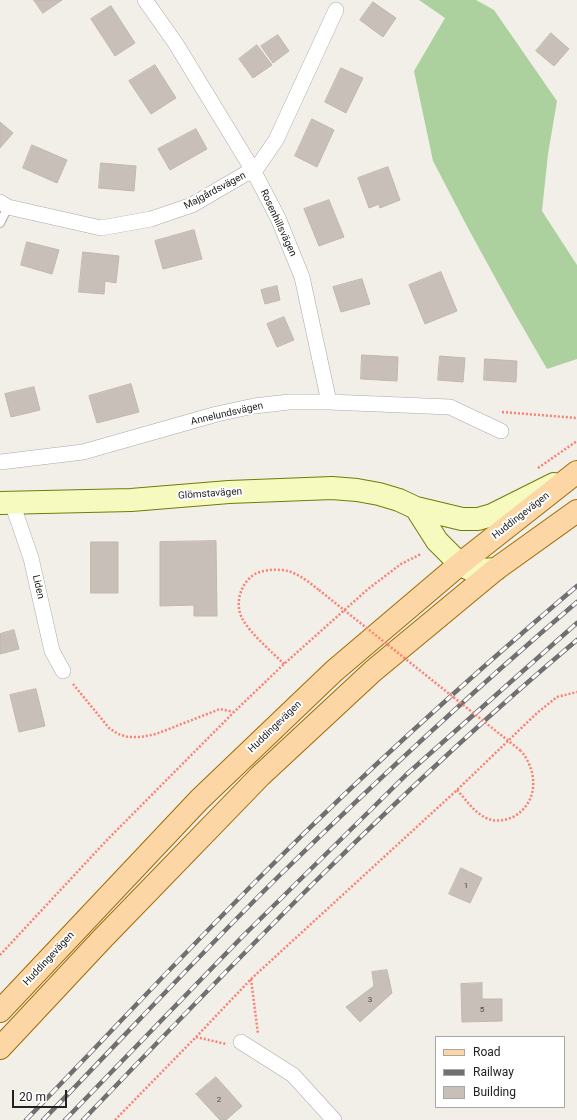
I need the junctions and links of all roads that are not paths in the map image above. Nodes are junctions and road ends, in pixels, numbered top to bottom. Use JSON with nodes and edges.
{"nodes":[{"id":1,"x":145,"y":0,"type":"edge"},
{"id":2,"x":336,"y":10,"type":"dead end"},
{"id":3,"x":254,"y":172,"type":"junction"},
{"id":4,"x":4,"y":204,"type":"edge"},
{"id":5,"x":0,"y":223,"type":"edge"},
{"id":6,"x":330,"y":402,"type":"junction"},
{"id":7,"x":501,"y":431,"type":"road end"},
{"id":8,"x":0,"y":462,"type":"edge"},
{"id":9,"x":576,"y":473,"type":"edge"},
{"id":10,"x":4,"y":505,"type":"edge"},
{"id":11,"x":416,"y":508,"type":"junction"},
{"id":12,"x":577,"y":511,"type":"edge"},
{"id":13,"x":460,"y":564,"type":"junction"},
{"id":14,"x":496,"y":569,"type":"junction"},
{"id":15,"x":63,"y":671,"type":"road end"},
{"id":16,"x":0,"y":1011,"type":"edge"},
{"id":17,"x":241,"y":1042,"type":"road end"},
{"id":18,"x":0,"y":1048,"type":"edge"},
{"id":19,"x":334,"y":1120,"type":"edge"}],
"edges":[{"from":1,"to":3,"type":"street","name":"Rosenhillsvägen"},
{"from":2,"to":3,"type":"street","name":"Majgårdsvägen"},
{"from":3,"to":4,"type":"street","name":"Majgårdsvägen"},
{"from":3,"to":6,"type":"street","name":"Rosenhillsvägen"},
{"from":4,"to":5,"type":"lane"},
{"from":6,"to":7,"type":"street","name":"Annelundsvägen"},
{"from":6,"to":8,"type":"street","name":"Annelundsvägen"},
{"from":9,"to":11,"type":"main road","name":"Glömstavägen"},
{"from":9,"to":13,"type":"main road","name":"Huddingevägen"},
{"from":10,"to":11,"type":"main road","name":"Glömstavägen"},
{"from":10,"to":15,"type":"street","name":"Liden"},
{"from":11,"to":13,"type":"main road"},
{"from":12,"to":14,"type":"main road"},
{"from":13,"to":14,"type":"main road"},
{"from":13,"to":16,"type":"main road","name":"Huddingevägen"},
{"from":14,"to":18,"type":"main road"},
{"from":17,"to":19,"type":"street"}]}
